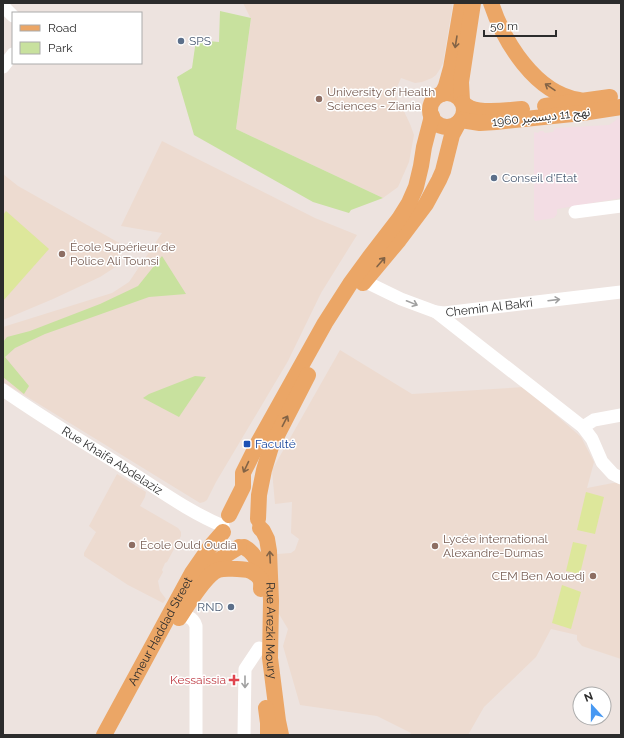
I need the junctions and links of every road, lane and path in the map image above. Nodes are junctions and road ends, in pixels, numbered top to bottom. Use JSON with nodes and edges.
{"nodes":[{"id":1,"x":462,"y":3,"type":"edge"},
{"id":2,"x":473,"y":3,"type":"edge"},
{"id":3,"x":491,"y":3,"type":"edge"},
{"id":4,"x":3,"y":6,"type":"edge"},
{"id":5,"x":12,"y":15,"type":"edge"},
{"id":6,"x":12,"y":55,"type":"edge"},
{"id":7,"x":3,"y":67,"type":"edge"},
{"id":8,"x":442,"y":94,"type":"junction"},
{"id":9,"x":621,"y":96,"type":"edge"},
{"id":10,"x":586,"y":101,"type":"junction"},
{"id":11,"x":462,"y":102,"type":"junction"},
{"id":12,"x":621,"y":107,"type":"edge"},
{"id":13,"x":432,"y":116,"type":"junction"},
{"id":14,"x":460,"y":121,"type":"junction"},
{"id":15,"x":421,"y":166,"type":"junction"},
{"id":16,"x":443,"y":171,"type":"junction"},
{"id":17,"x":621,"y":206,"type":"edge"},
{"id":18,"x":576,"y":212,"type":"dead end"},
{"id":19,"x":364,"y":281,"type":"junction"},
{"id":20,"x":621,"y":292,"type":"edge"},
{"id":21,"x":436,"y":312,"type":"junction"},
{"id":22,"x":3,"y":390,"type":"edge"},
{"id":23,"x":621,"y":415,"type":"edge"},
{"id":24,"x":583,"y":427,"type":"junction"},
{"id":25,"x":621,"y":478,"type":"edge"},
{"id":26,"x":259,"y":523,"type":"junction"},
{"id":27,"x":225,"y":524,"type":"junction"},
{"id":28,"x":242,"y":547,"type":"junction"},
{"id":29,"x":261,"y":580,"type":"junction"},
{"id":30,"x":179,"y":618,"type":"junction"},
{"id":31,"x":259,"y":648,"type":"junction"},
{"id":32,"x":104,"y":735,"type":"edge"},
{"id":33,"x":114,"y":735,"type":"edge"},
{"id":34,"x":196,"y":735,"type":"edge"},
{"id":35,"x":244,"y":735,"type":"edge"},
{"id":36,"x":268,"y":735,"type":"edge"},
{"id":37,"x":281,"y":735,"type":"edge"}],
"edges":[{"from":1,"to":8,"type":"main road","one_way":true},
{"from":2,"to":11,"type":"main road"},
{"from":10,"to":3,"type":"main road","one_way":true},
{"from":4,"to":5,"type":"street"},
{"from":6,"to":7,"type":"street"},
{"from":8,"to":11,"type":"main road"},
{"from":8,"to":13,"type":"main road"},
{"from":9,"to":10,"type":"main road","name":"نهج 11 ديسمبر 1960"},
{"from":10,"to":11,"type":"main road","name":"نهج 11 ديسمبر 1960"},
{"from":11,"to":14,"type":"main road"},
{"from":12,"to":14,"type":"main road","name":"نهج 11 ديسمبر 1960"},
{"from":13,"to":14,"type":"main road"},
{"from":13,"to":15,"type":"main road"},
{"from":14,"to":16,"type":"main road"},
{"from":15,"to":16,"type":"main road"},
{"from":15,"to":27,"type":"main road","name":"Ameur Haddad Street","one_way":true},
{"from":19,"to":16,"type":"main road","one_way":true},
{"from":17,"to":18,"type":"street"},
{"from":19,"to":21,"type":"street","name":"Chemin Al Bakri","one_way":true},
{"from":26,"to":19,"type":"main road","one_way":true},
{"from":21,"to":20,"type":"street","name":"Chemin Al Bakri","one_way":true},
{"from":21,"to":24,"type":"street"},
{"from":22,"to":27,"type":"street","name":"Rue Khaifa Abdelaziz"},
{"from":23,"to":24,"type":"street"},
{"from":24,"to":25,"type":"street"},
{"from":26,"to":27,"type":"main road"},
{"from":26,"to":28,"type":"main road"},
{"from":37,"to":26,"type":"main road","name":"Rue Arezki Moury","one_way":true},
{"from":27,"to":28,"type":"main road"},
{"from":27,"to":32,"type":"main road","name":"Ameur Haddad Street"},
{"from":28,"to":29,"type":"main road","name":"Rue Arezki Moury"},
{"from":28,"to":30,"type":"main road","name":"Ameur Haddad Street"},
{"from":29,"to":30,"type":"main road"},
{"from":29,"to":31,"type":"main road","name":"Rue Arezki Moury"},
{"from":30,"to":33,"type":"main road","name":"Ameur Haddad Street"},
{"from":30,"to":34,"type":"street"},
{"from":31,"to":35,"type":"street","one_way":true},
{"from":31,"to":36,"type":"main road","name":"Rue Arezki Moury"}]}
